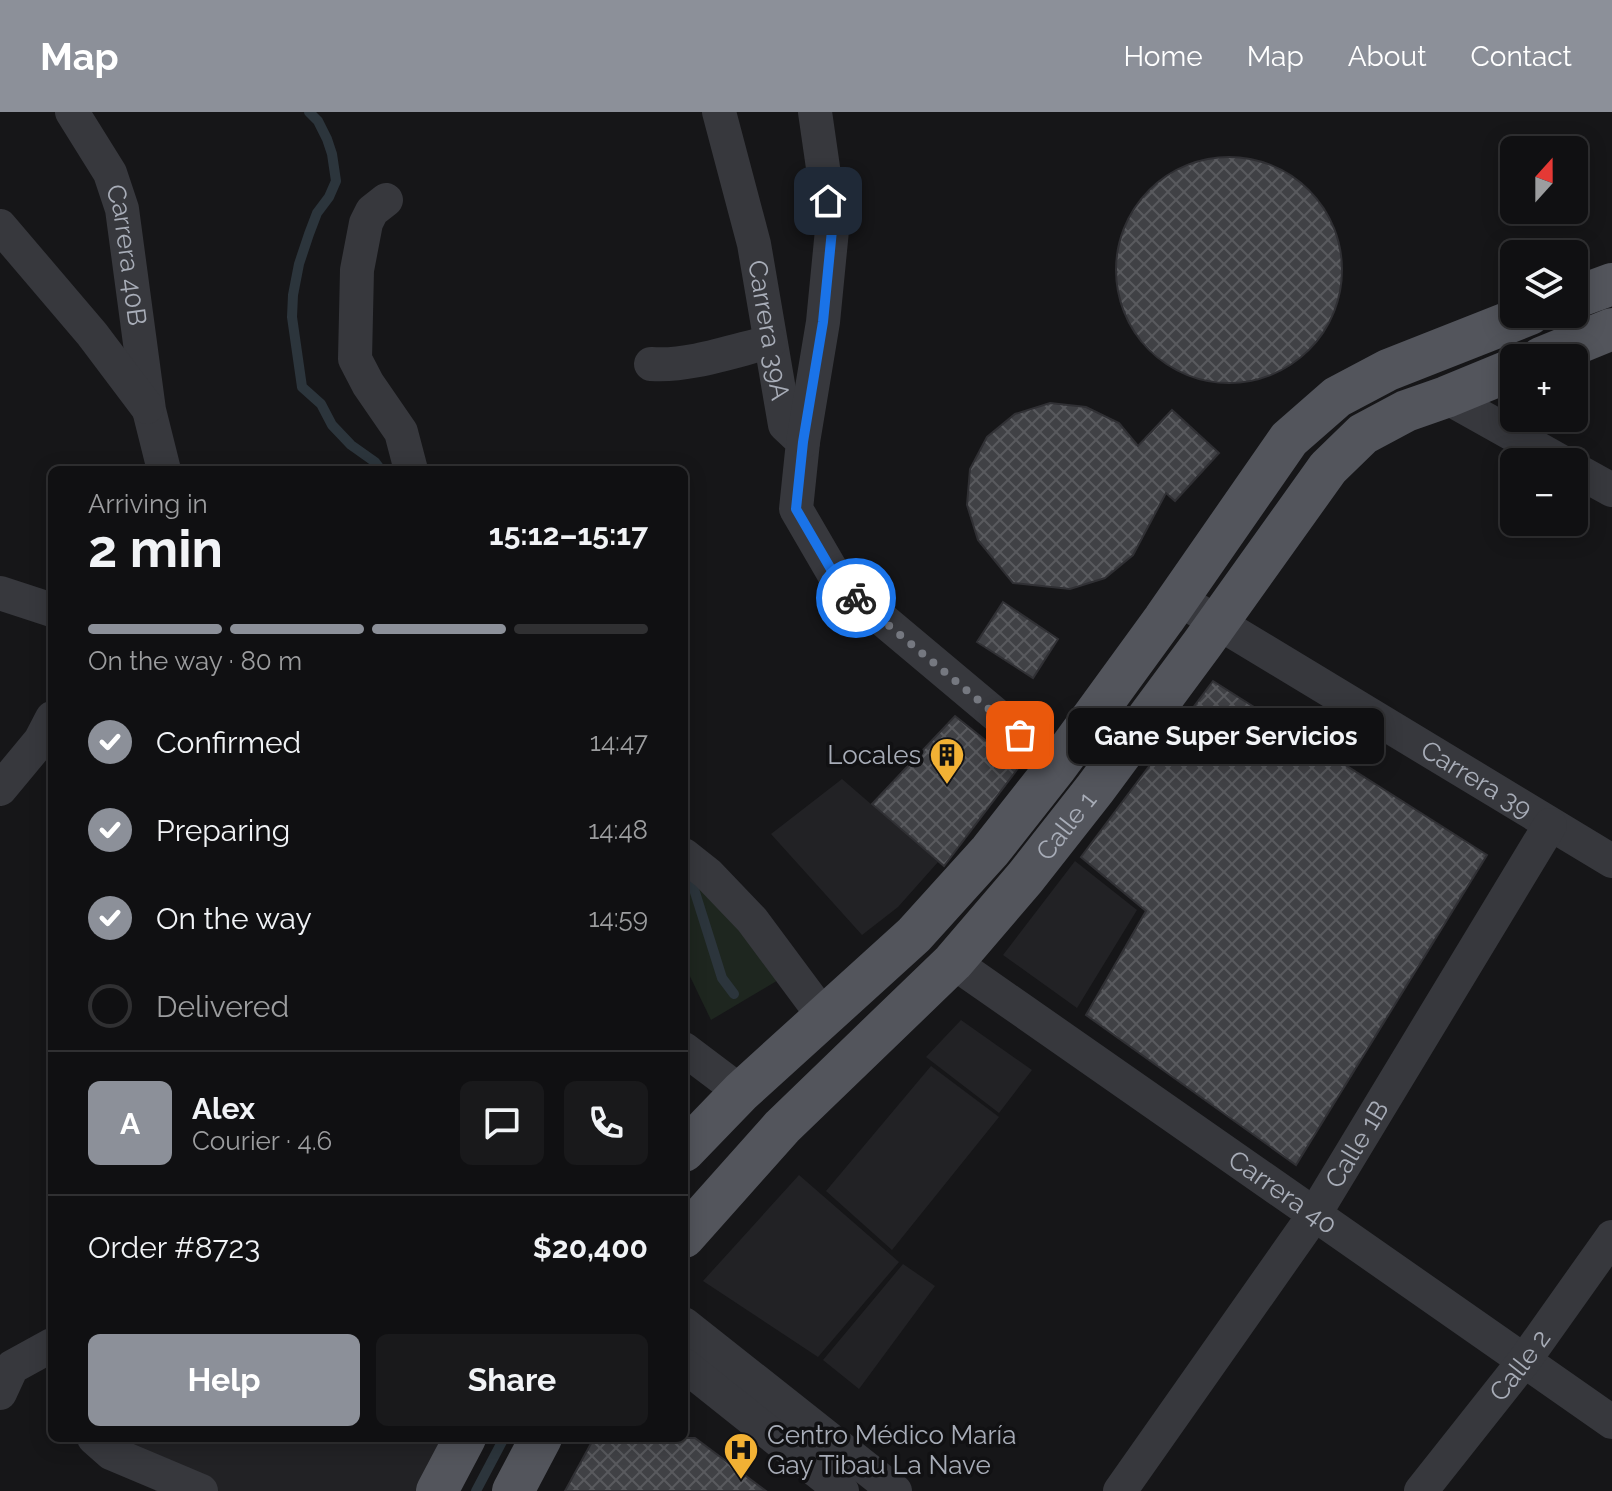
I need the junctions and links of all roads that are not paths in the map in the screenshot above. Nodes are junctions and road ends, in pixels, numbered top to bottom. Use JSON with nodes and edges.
{"nodes":[{"id":1,"x":72,"y":112,"type":"edge"},
{"id":2,"x":719,"y":112,"type":"edge"},
{"id":3,"x":815,"y":112,"type":"edge"},
{"id":4,"x":386,"y":200,"type":"dead end"},
{"id":5,"x":0,"y":226,"type":"edge"},
{"id":6,"x":1612,"y":284,"type":"edge"},
{"id":7,"x":1588,"y":293,"type":"edge"},
{"id":8,"x":1500,"y":326,"type":"edge"},
{"id":9,"x":1612,"y":329,"type":"edge"},
{"id":10,"x":770,"y":342,"type":"junction"},
{"id":11,"x":1575,"y":344,"type":"edge"},
{"id":12,"x":651,"y":364,"type":"dead end"},
{"id":13,"x":1500,"y":375,"type":"edge"},
{"id":14,"x":1446,"y":397,"type":"junction"},
{"id":15,"x":149,"y":410,"type":"junction"},
{"id":16,"x":803,"y":442,"type":"junction"},
{"id":17,"x":1537,"y":448,"type":"edge"},
{"id":18,"x":163,"y":466,"type":"edge"},
{"id":19,"x":410,"y":466,"type":"edge"},
{"id":20,"x":1588,"y":477,"type":"edge"},
{"id":21,"x":1612,"y":490,"type":"edge"},
{"id":22,"x":0,"y":593,"type":"edge"},
{"id":23,"x":1177,"y":598,"type":"junction"},
{"id":24,"x":48,"y":609,"type":"edge"},
{"id":25,"x":1217,"y":622,"type":"junction"},
{"id":26,"x":48,"y":726,"type":"edge"},
{"id":27,"x":1057,"y":766,"type":"junction"},
{"id":28,"x":0,"y":789,"type":"edge"},
{"id":29,"x":1550,"y":825,"type":"junction"},
{"id":30,"x":688,"y":858,"type":"edge"},
{"id":31,"x":1612,"y":861,"type":"edge"},
{"id":32,"x":953,"y":962,"type":"junction"},
{"id":33,"x":824,"y":1017,"type":"junction"},
{"id":34,"x":688,"y":1052,"type":"edge"},
{"id":35,"x":741,"y":1092,"type":"junction"},
{"id":36,"x":688,"y":1147,"type":"edge"},
{"id":37,"x":1314,"y":1215,"type":"junction"},
{"id":38,"x":688,"y":1233,"type":"edge"},
{"id":39,"x":1612,"y":1237,"type":"edge"},
{"id":40,"x":688,"y":1327,"type":"edge"},
{"id":41,"x":48,"y":1347,"type":"edge"},
{"id":42,"x":1524,"y":1361,"type":"junction"},
{"id":43,"x":688,"y":1368,"type":"edge"},
{"id":44,"x":0,"y":1393,"type":"edge"},
{"id":45,"x":1612,"y":1422,"type":"edge"},
{"id":46,"x":99,"y":1442,"type":"edge"},
{"id":47,"x":458,"y":1442,"type":"edge"},
{"id":48,"x":539,"y":1442,"type":"edge"},
{"id":49,"x":201,"y":1491,"type":"edge"},
{"id":50,"x":437,"y":1491,"type":"edge"},
{"id":51,"x":513,"y":1491,"type":"edge"},
{"id":52,"x":842,"y":1491,"type":"edge"},
{"id":53,"x":894,"y":1491,"type":"edge"},
{"id":54,"x":1120,"y":1491,"type":"edge"},
{"id":55,"x":1421,"y":1491,"type":"edge"}],
"edges":[{"from":1,"to":15,"type":"street","name":"Carrera 40B"},
{"from":2,"to":10,"type":"street","name":"Carrera 39A"},
{"from":3,"to":16,"type":"street"},
{"from":4,"to":19,"type":"street"},
{"from":5,"to":15,"type":"street","name":"Carrera 40B"},
{"from":6,"to":7,"type":"main road"},
{"from":8,"to":23,"type":"main road","name":"Calle 1"},
{"from":9,"to":11,"type":"main road"},
{"from":10,"to":12,"type":"street"},
{"from":10,"to":16,"type":"street","name":"Carrera 39A"},
{"from":13,"to":14,"type":"main road","name":"Calle 1"},
{"from":14,"to":17,"type":"street"},
{"from":14,"to":25,"type":"main road","name":"Calle 1"},
{"from":15,"to":18,"type":"street","name":"Carrera 40B"},
{"from":16,"to":27,"type":"street"},
{"from":20,"to":21,"type":"street"},
{"from":22,"to":24,"type":"street"},
{"from":23,"to":25,"type":"street","name":"Carrera 39"},
{"from":23,"to":27,"type":"main road","name":"Calle 1"},
{"from":25,"to":29,"type":"street","name":"Carrera 39"},
{"from":25,"to":32,"type":"main road","name":"Calle 1"},
{"from":26,"to":28,"type":"street"},
{"from":27,"to":33,"type":"main road","name":"Calle 1"},
{"from":29,"to":31,"type":"street","name":"Carrera 39"},
{"from":29,"to":37,"type":"street","name":"Calle 1B"},
{"from":30,"to":33,"type":"street"},
{"from":32,"to":37,"type":"street","name":"Carrera 40"},
{"from":32,"to":38,"type":"main road","name":"Calle 1"},
{"from":33,"to":35,"type":"main road","name":"Calle 1"},
{"from":34,"to":35,"type":"street"},
{"from":35,"to":36,"type":"main road","name":"Calle 1"},
{"from":37,"to":42,"type":"street","name":"Carrera 40"},
{"from":37,"to":54,"type":"street","name":"Calle 1B"},
{"from":39,"to":42,"type":"street","name":"Calle 2"},
{"from":40,"to":53,"type":"street"},
{"from":41,"to":44,"type":"street"},
{"from":42,"to":45,"type":"street","name":"Carrera 40"},
{"from":42,"to":55,"type":"street","name":"Calle 2"},
{"from":43,"to":52,"type":"street"},
{"from":46,"to":49,"type":"street"},
{"from":47,"to":50,"type":"main road"},
{"from":48,"to":51,"type":"main road"}]}
